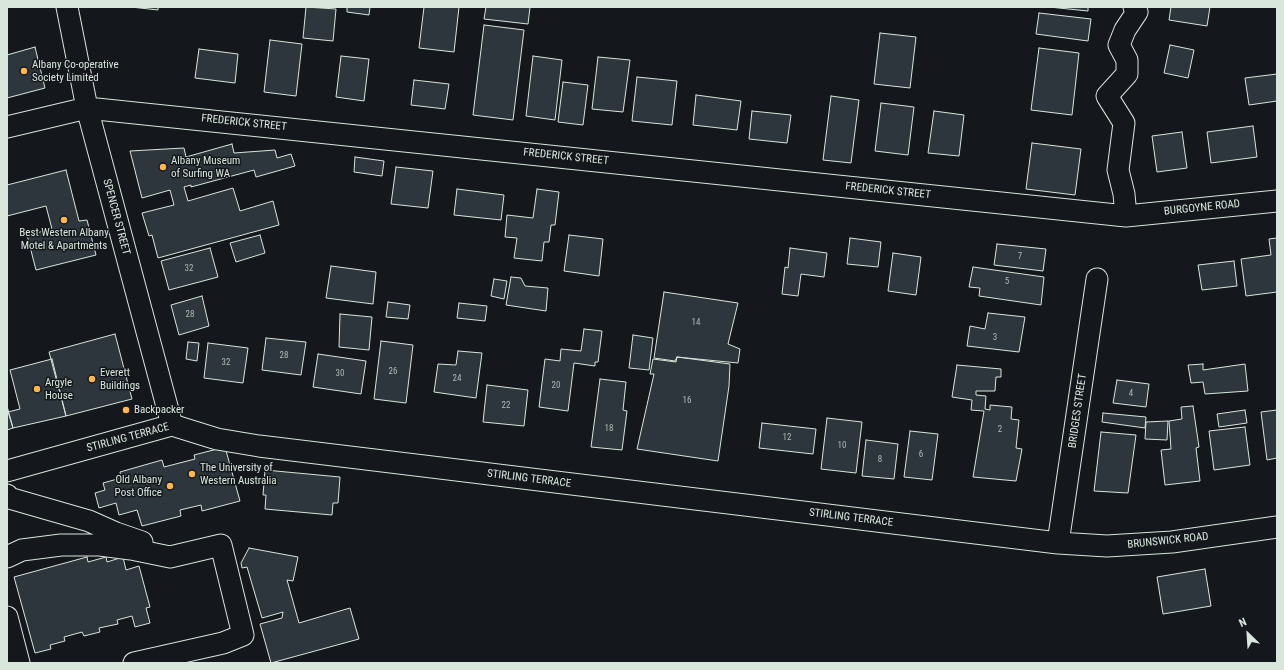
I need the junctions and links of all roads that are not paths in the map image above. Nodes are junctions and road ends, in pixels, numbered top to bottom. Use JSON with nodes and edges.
{"nodes":[{"id":1,"x":67,"y":7,"type":"edge"},
{"id":2,"x":1134,"y":7,"type":"edge"},
{"id":3,"x":87,"y":108,"type":"junction"},
{"id":4,"x":7,"y":127,"type":"edge"},
{"id":5,"x":1277,"y":201,"type":"edge"},
{"id":6,"x":1126,"y":216,"type":"junction"},
{"id":7,"x":1097,"y":279,"type":"dead end"},
{"id":8,"x":172,"y":425,"type":"junction"},
{"id":9,"x":7,"y":471,"type":"edge"},
{"id":10,"x":7,"y":495,"type":"edge"},
{"id":11,"x":1277,"y":527,"type":"edge"},
{"id":12,"x":1058,"y":543,"type":"junction"},
{"id":13,"x":7,"y":557,"type":"edge"},
{"id":14,"x":170,"y":557,"type":"junction"},
{"id":15,"x":7,"y":617,"type":"edge"},
{"id":16,"x":19,"y":663,"type":"edge"},
{"id":17,"x":134,"y":663,"type":"edge"}],
"edges":[{"from":1,"to":3,"type":"street","name":"SPENCER STREET"},
{"from":2,"to":6,"type":"street"},
{"from":3,"to":4,"type":"street","name":"FREDERICK STREET"},
{"from":3,"to":6,"type":"street","name":"FREDERICK STREET"},
{"from":3,"to":8,"type":"street","name":"SPENCER STREET"},
{"from":5,"to":6,"type":"street","name":"BURGOYNE ROAD"},
{"from":7,"to":12,"type":"street","name":"BRIDGES STREET"},
{"from":8,"to":9,"type":"street","name":"STIRLING TERRACE"},
{"from":8,"to":12,"type":"street","name":"STIRLING TERRACE"},
{"from":10,"to":14,"type":"street"},
{"from":11,"to":12,"type":"street","name":"BRUNSWICK ROAD"},
{"from":13,"to":14,"type":"street"},
{"from":14,"to":17,"type":"street"},
{"from":15,"to":16,"type":"street"}]}
